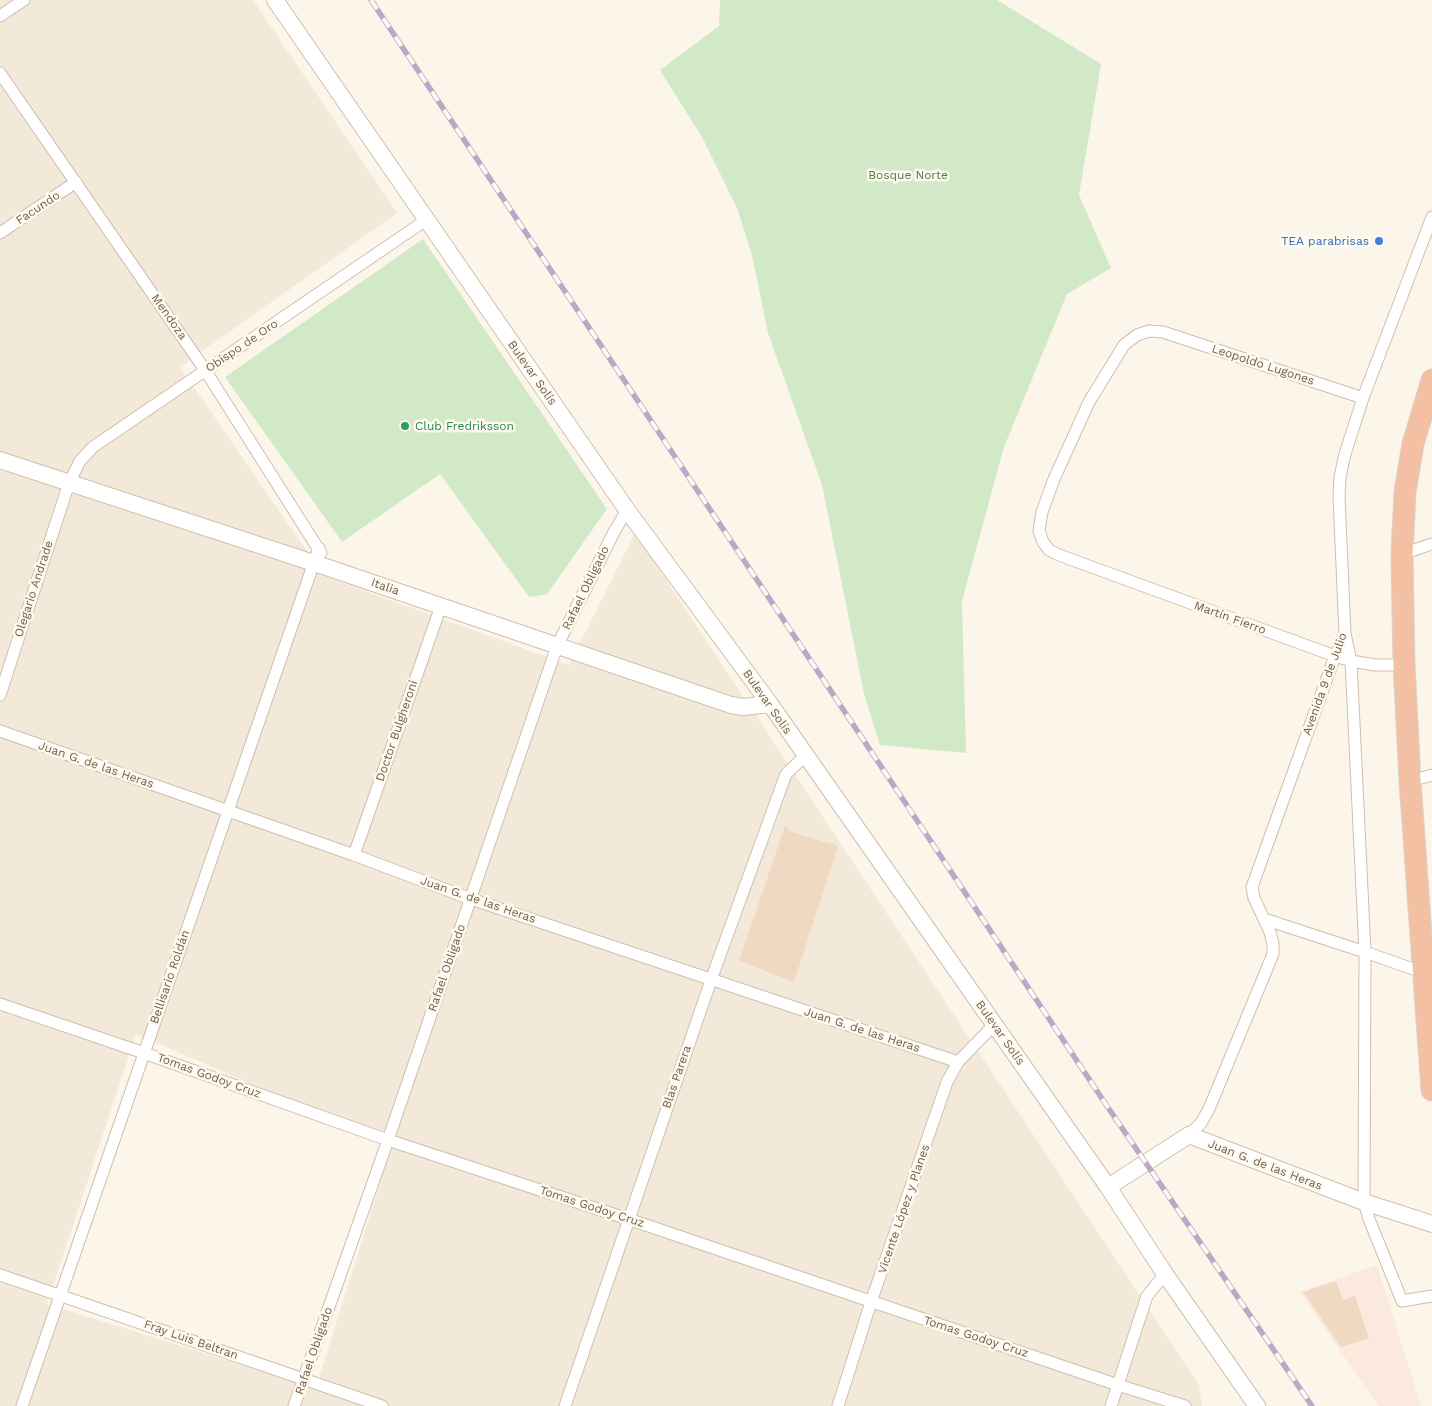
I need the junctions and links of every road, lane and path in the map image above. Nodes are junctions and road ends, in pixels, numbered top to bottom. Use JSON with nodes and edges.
{"nodes":[{"id":1,"x":24,"y":0,"type":"edge"},
{"id":2,"x":275,"y":0,"type":"edge"},
{"id":3,"x":0,"y":16,"type":"edge"},
{"id":4,"x":0,"y":73,"type":"edge"},
{"id":5,"x":76,"y":182,"type":"junction"},
{"id":6,"x":1432,"y":217,"type":"edge"},
{"id":7,"x":426,"y":220,"type":"junction"},
{"id":8,"x":0,"y":233,"type":"edge"},
{"id":9,"x":205,"y":370,"type":"junction"},
{"id":10,"x":1432,"y":380,"type":"edge"},
{"id":11,"x":1363,"y":398,"type":"junction"},
{"id":12,"x":0,"y":460,"type":"edge"},
{"id":13,"x":68,"y":483,"type":"junction"},
{"id":14,"x":627,"y":510,"type":"junction"},
{"id":15,"x":1432,"y":544,"type":"edge"},
{"id":16,"x":1402,"y":554,"type":"junction"},
{"id":17,"x":1059,"y":555,"type":"joint"},
{"id":18,"x":320,"y":560,"type":"junction"},
{"id":19,"x":441,"y":606,"type":"junction"},
{"id":20,"x":1345,"y":634,"type":"junction"},
{"id":21,"x":557,"y":646,"type":"junction"},
{"id":22,"x":1335,"y":656,"type":"junction"},
{"id":23,"x":1351,"y":661,"type":"junction"},
{"id":24,"x":1404,"y":665,"type":"junction"},
{"id":25,"x":0,"y":695,"type":"edge"},
{"id":26,"x":770,"y":704,"type":"junction"},
{"id":27,"x":0,"y":731,"type":"edge"},
{"id":28,"x":805,"y":756,"type":"junction"},
{"id":29,"x":1432,"y":775,"type":"edge"},
{"id":30,"x":1410,"y":781,"type":"junction"},
{"id":31,"x":228,"y":811,"type":"junction"},
{"id":32,"x":354,"y":855,"type":"junction"},
{"id":33,"x":470,"y":899,"type":"junction"},
{"id":34,"x":1264,"y":919,"type":"junction"},
{"id":35,"x":1365,"y":952,"type":"junction"},
{"id":36,"x":1428,"y":974,"type":"edge"},
{"id":37,"x":711,"y":980,"type":"junction"},
{"id":38,"x":0,"y":1004,"type":"edge"},
{"id":39,"x":994,"y":1025,"type":"junction"},
{"id":40,"x":144,"y":1053,"type":"junction"},
{"id":41,"x":958,"y":1062,"type":"junction"},
{"id":42,"x":1432,"y":1090,"type":"edge"},
{"id":43,"x":1189,"y":1135,"type":"junction"},
{"id":44,"x":388,"y":1140,"type":"junction"},
{"id":45,"x":1108,"y":1187,"type":"junction"},
{"id":46,"x":1364,"y":1202,"type":"junction"},
{"id":47,"x":628,"y":1219,"type":"junction"},
{"id":48,"x":1432,"y":1224,"type":"edge"},
{"id":49,"x":1166,"y":1274,"type":"junction"},
{"id":50,"x":0,"y":1275,"type":"edge"},
{"id":51,"x":60,"y":1296,"type":"junction"},
{"id":52,"x":1432,"y":1296,"type":"edge"},
{"id":53,"x":871,"y":1302,"type":"junction"},
{"id":54,"x":304,"y":1379,"type":"junction"},
{"id":55,"x":1118,"y":1385,"type":"junction"},
{"id":56,"x":22,"y":1406,"type":"edge"},
{"id":57,"x":294,"y":1406,"type":"edge"},
{"id":58,"x":382,"y":1406,"type":"edge"},
{"id":59,"x":565,"y":1406,"type":"edge"},
{"id":60,"x":838,"y":1406,"type":"edge"},
{"id":61,"x":1111,"y":1406,"type":"edge"},
{"id":62,"x":1185,"y":1406,"type":"edge"},
{"id":63,"x":1257,"y":1406,"type":"edge"}],
"edges":[{"from":1,"to":3,"type":"street"},
{"from":2,"to":7,"type":"street","name":"Bulevar Solís"},
{"from":4,"to":5,"type":"street","name":"Mendoza"},
{"from":5,"to":8,"type":"street","name":"Facundo"},
{"from":5,"to":9,"type":"street","name":"Mendoza"},
{"from":6,"to":11,"type":"street","name":"Avenida 9 de Julio"},
{"from":7,"to":9,"type":"street","name":"Obispo de Oro"},
{"from":7,"to":14,"type":"street","name":"Bulevar Solís"},
{"from":9,"to":13,"type":"street","name":"Obispo de Oro"},
{"from":9,"to":18,"type":"street","name":"Mendoza"},
{"from":10,"to":16,"type":"highway"},
{"from":11,"to":17,"type":"street","name":"Leopoldo Lugones"},
{"from":11,"to":20,"type":"street","name":"Avenida 9 de Julio"},
{"from":12,"to":13,"type":"street","name":"Italia"},
{"from":13,"to":18,"type":"street","name":"Italia"},
{"from":13,"to":25,"type":"street","name":"Olegario Andrade"},
{"from":14,"to":21,"type":"street","name":"Rafael Obligado"},
{"from":14,"to":26,"type":"street","name":"Bulevar Solís"},
{"from":15,"to":16,"type":"street"},
{"from":16,"to":24,"type":"highway"},
{"from":17,"to":22,"type":"street","name":"Martín Fierro"},
{"from":18,"to":19,"type":"street","name":"Italia"},
{"from":18,"to":31,"type":"street","name":"Bellisario Roldán"},
{"from":19,"to":21,"type":"street","name":"Italia"},
{"from":19,"to":32,"type":"street","name":"Doctor Bulgheroni"},
{"from":20,"to":22,"type":"street","name":"Avenida 9 de Julio"},
{"from":20,"to":23,"type":"street"},
{"from":21,"to":26,"type":"street","name":"Italia"},
{"from":21,"to":33,"type":"street","name":"Rafael Obligado"},
{"from":22,"to":23,"type":"street","name":"Martín Fierro"},
{"from":22,"to":34,"type":"street","name":"Avenida 9 de Julio"},
{"from":23,"to":24,"type":"street","name":"Martín Fierro"},
{"from":23,"to":35,"type":"street"},
{"from":24,"to":30,"type":"highway"},
{"from":26,"to":28,"type":"street","name":"Bulevar Solís"},
{"from":27,"to":31,"type":"street","name":"Juan G. de las Heras"},
{"from":28,"to":37,"type":"street","name":"Blas Parera"},
{"from":28,"to":39,"type":"street","name":"Bulevar Solís"},
{"from":29,"to":30,"type":"street"},
{"from":30,"to":36,"type":"highway"},
{"from":31,"to":32,"type":"street","name":"Juan G. de las Heras"},
{"from":31,"to":40,"type":"street","name":"Bellisario Roldán"},
{"from":32,"to":33,"type":"street","name":"Juan G. de las Heras"},
{"from":33,"to":37,"type":"street","name":"Juan G. de las Heras"},
{"from":33,"to":44,"type":"street","name":"Rafael Obligado"},
{"from":34,"to":35,"type":"street"},
{"from":34,"to":43,"type":"street","name":"Avenida 9 de Julio"},
{"from":35,"to":36,"type":"street"},
{"from":35,"to":46,"type":"street"},
{"from":36,"to":42,"type":"highway"},
{"from":37,"to":41,"type":"street","name":"Juan G. de las Heras"},
{"from":37,"to":47,"type":"street","name":"Blas Parera"},
{"from":38,"to":40,"type":"street","name":"Tomas Godoy Cruz"},
{"from":39,"to":41,"type":"street","name":"Vicente López y Planes"},
{"from":39,"to":45,"type":"street","name":"Bulevar Solís"},
{"from":40,"to":44,"type":"street","name":"Tomas Godoy Cruz"},
{"from":40,"to":51,"type":"street","name":"Bellisario Roldán"},
{"from":41,"to":53,"type":"street","name":"Vicente López y Planes"},
{"from":43,"to":45,"type":"street"},
{"from":43,"to":46,"type":"street","name":"Juan G. de las Heras"},
{"from":44,"to":47,"type":"street","name":"Tomas Godoy Cruz"},
{"from":44,"to":54,"type":"street","name":"Rafael Obligado"},
{"from":45,"to":49,"type":"street","name":"Bulevar Solís"},
{"from":46,"to":48,"type":"street","name":"Juan G. de las Heras"},
{"from":46,"to":52,"type":"street"},
{"from":47,"to":53,"type":"street","name":"Tomas Godoy Cruz"},
{"from":47,"to":59,"type":"street","name":"Blas Parera"},
{"from":49,"to":55,"type":"street"},
{"from":49,"to":63,"type":"street","name":"Bulevar Solís"},
{"from":50,"to":51,"type":"street","name":"Fray Luis Beltran"},
{"from":51,"to":54,"type":"street","name":"Fray Luis Beltran"},
{"from":51,"to":56,"type":"street","name":"Bellisario Roldán"},
{"from":53,"to":55,"type":"street","name":"Tomas Godoy Cruz"},
{"from":53,"to":60,"type":"street","name":"Vicente López y Planes"},
{"from":54,"to":57,"type":"street","name":"Rafael Obligado"},
{"from":54,"to":58,"type":"street","name":"Fray Luis Beltran"},
{"from":55,"to":61,"type":"street"},
{"from":55,"to":62,"type":"street","name":"Tomas Godoy Cruz"}]}
